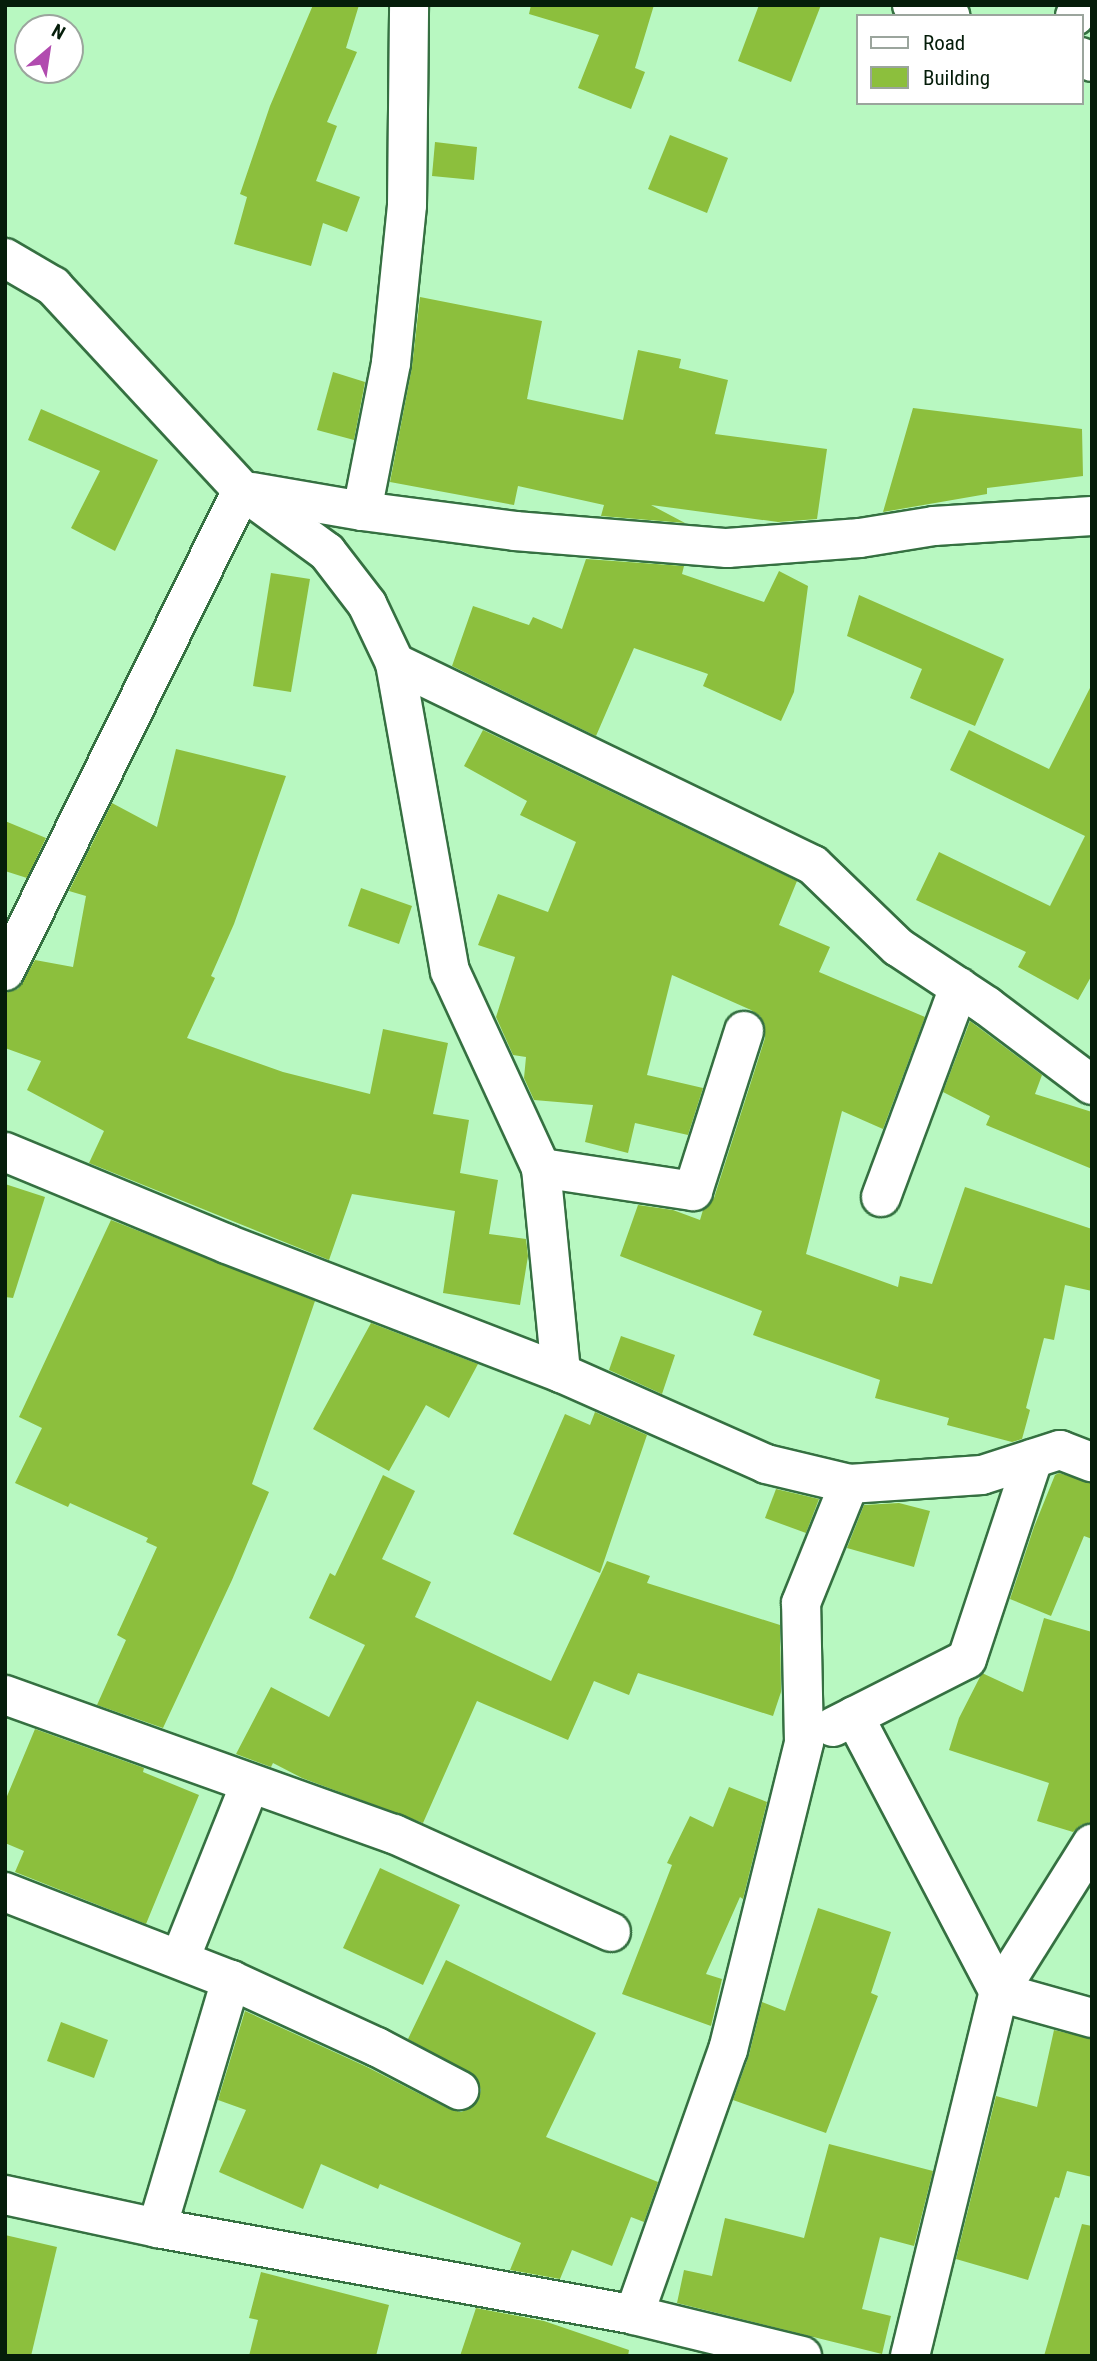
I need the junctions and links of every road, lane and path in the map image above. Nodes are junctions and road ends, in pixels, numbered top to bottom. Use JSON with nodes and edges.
{"nodes":[{"id":1,"x":409,"y":5,"type":"edge"},
{"id":2,"x":912,"y":5,"type":"edge"},
{"id":3,"x":943,"y":14,"type":"edge"},
{"id":4,"x":5,"y":258,"type":"edge"},
{"id":5,"x":242,"y":490,"type":"junction"},
{"id":6,"x":362,"y":511,"type":"junction"},
{"id":7,"x":1092,"y":516,"type":"edge"},
{"id":8,"x":395,"y":663,"type":"junction"},
{"id":9,"x":5,"y":971,"type":"edge"},
{"id":10,"x":959,"y":987,"type":"junction"},
{"id":11,"x":744,"y":1031,"type":"dead end"},
{"id":12,"x":1092,"y":1084,"type":"edge"},
{"id":13,"x":5,"y":1152,"type":"edge"},
{"id":14,"x":541,"y":1168,"type":"junction"},
{"id":15,"x":881,"y":1197,"type":"dead end"},
{"id":16,"x":561,"y":1373,"type":"junction"},
{"id":17,"x":1032,"y":1459,"type":"junction"},
{"id":18,"x":1092,"y":1462,"type":"edge"},
{"id":19,"x":849,"y":1484,"type":"junction"},
{"id":20,"x":5,"y":1695,"type":"edge"},
{"id":21,"x":854,"y":1716,"type":"junction"},
{"id":22,"x":804,"y":1742,"type":"junction"},
{"id":23,"x":250,"y":1784,"type":"junction"},
{"id":24,"x":1092,"y":1844,"type":"edge"},
{"id":25,"x":5,"y":1892,"type":"edge"},
{"id":26,"x":611,"y":1931,"type":"dead end"},
{"id":27,"x":180,"y":1959,"type":"junction"},
{"id":28,"x":231,"y":1980,"type":"junction"},
{"id":29,"x":999,"y":1992,"type":"junction"},
{"id":30,"x":1092,"y":2018,"type":"edge"},
{"id":31,"x":459,"y":2090,"type":"dead end"},
{"id":32,"x":5,"y":2195,"type":"edge"},
{"id":33,"x":157,"y":2228,"type":"junction"},
{"id":34,"x":634,"y":2315,"type":"junction"},
{"id":35,"x":802,"y":2356,"type":"edge"},
{"id":36,"x":910,"y":2356,"type":"edge"}],
"edges":[{"from":1,"to":6,"type":"street"},
{"from":2,"to":3,"type":"street"},
{"from":4,"to":5,"type":"street"},
{"from":5,"to":6,"type":"street"},
{"from":5,"to":8,"type":"street"},
{"from":5,"to":9,"type":"street"},
{"from":6,"to":7,"type":"street"},
{"from":8,"to":10,"type":"street"},
{"from":8,"to":14,"type":"street"},
{"from":10,"to":12,"type":"street"},
{"from":10,"to":15,"type":"street"},
{"from":11,"to":14,"type":"street"},
{"from":13,"to":16,"type":"street"},
{"from":14,"to":16,"type":"street"},
{"from":16,"to":19,"type":"street"},
{"from":17,"to":18,"type":"street"},
{"from":17,"to":19,"type":"street"},
{"from":17,"to":21,"type":"street"},
{"from":19,"to":22,"type":"street"},
{"from":20,"to":23,"type":"street"},
{"from":21,"to":22,"type":"street"},
{"from":21,"to":29,"type":"street"},
{"from":22,"to":34,"type":"street"},
{"from":23,"to":26,"type":"street"},
{"from":23,"to":27,"type":"street"},
{"from":24,"to":29,"type":"street"},
{"from":25,"to":27,"type":"street"},
{"from":27,"to":28,"type":"street"},
{"from":28,"to":31,"type":"street"},
{"from":28,"to":33,"type":"street"},
{"from":29,"to":30,"type":"street"},
{"from":29,"to":36,"type":"street"},
{"from":32,"to":33,"type":"street"},
{"from":33,"to":34,"type":"street"},
{"from":34,"to":35,"type":"street"}]}
